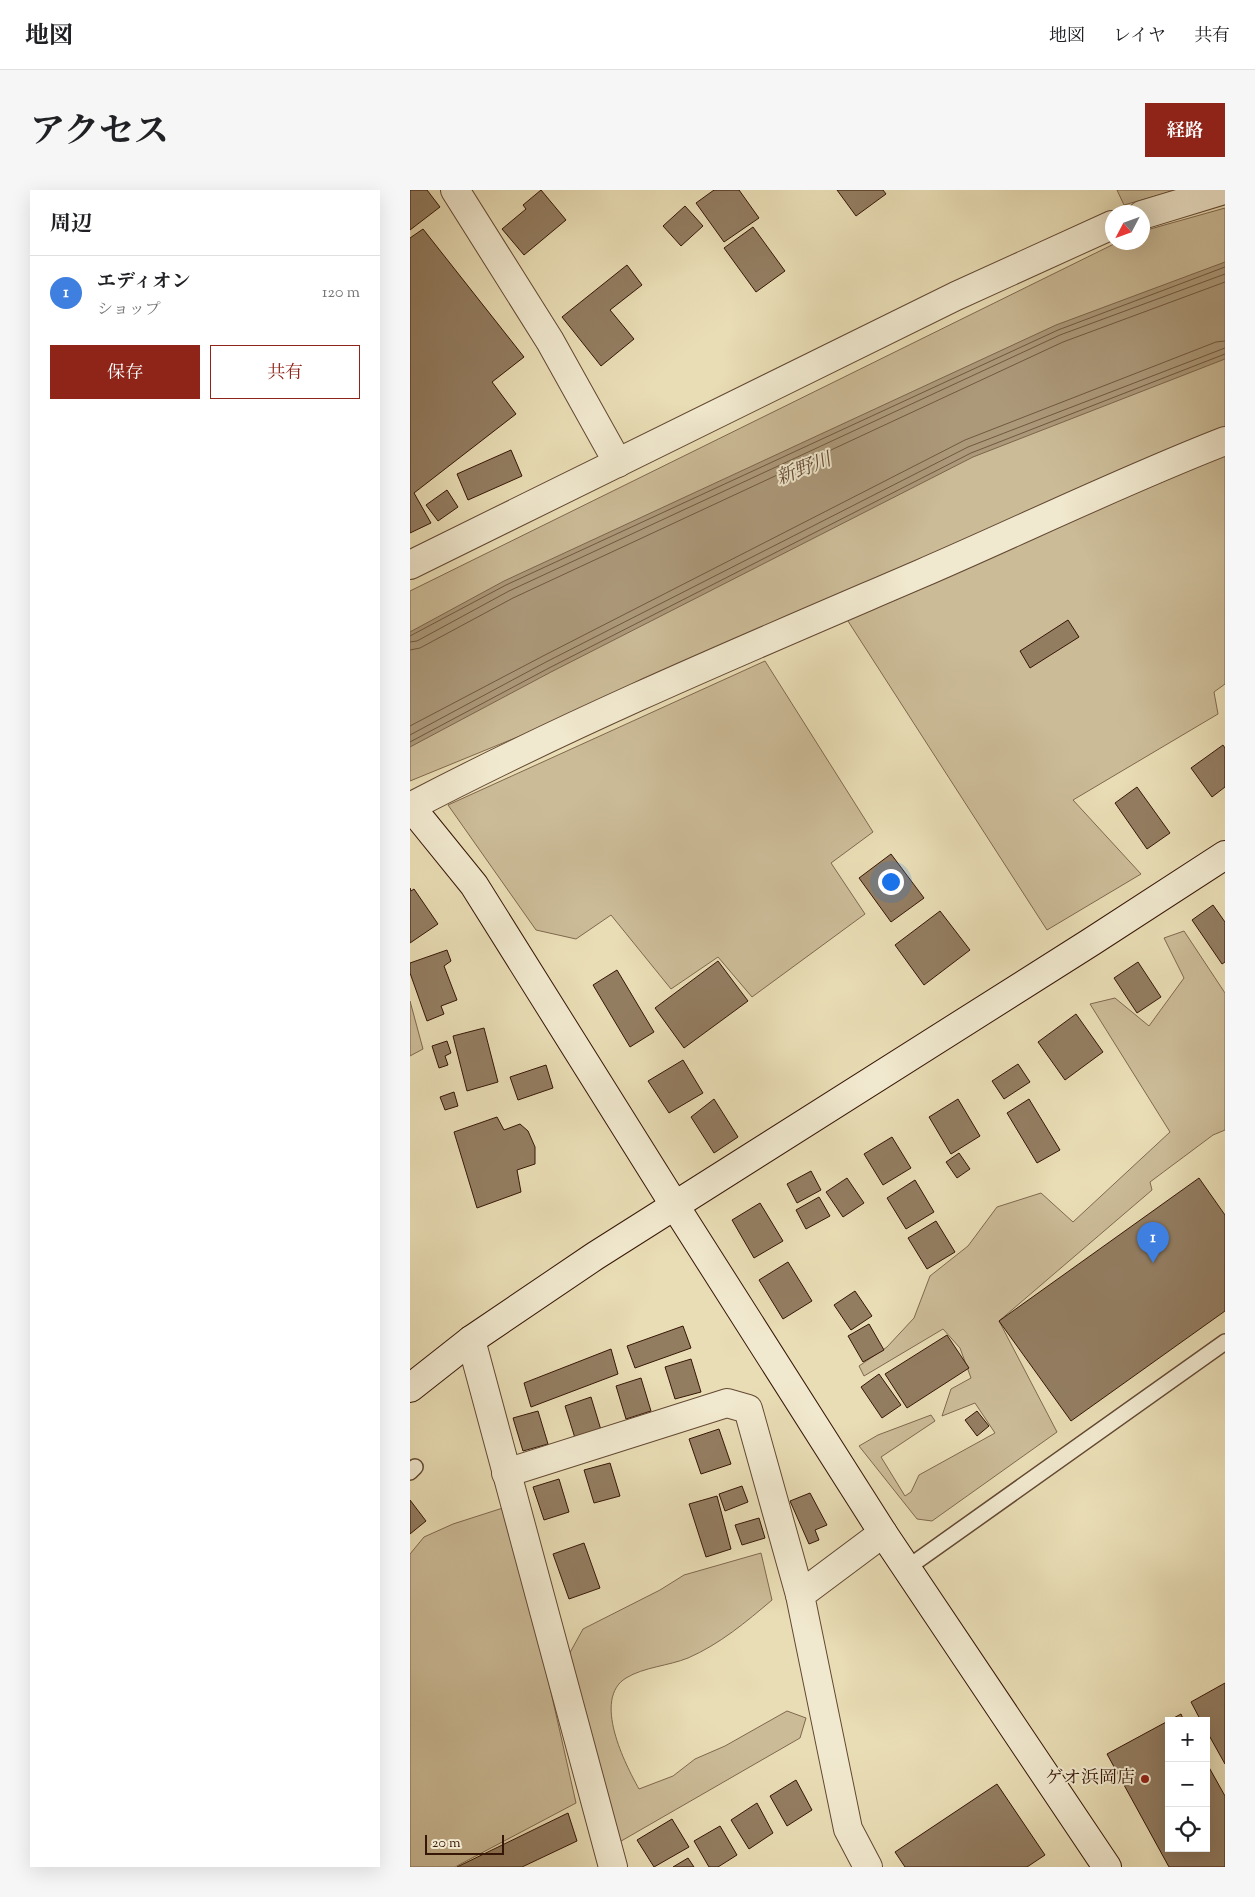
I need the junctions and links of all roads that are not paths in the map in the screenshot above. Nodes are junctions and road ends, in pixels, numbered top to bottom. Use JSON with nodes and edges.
{"nodes":[{"id":1,"x":456,"y":190,"type":"edge"},
{"id":2,"x":1224,"y":190,"type":"edge"},
{"id":3,"x":1150,"y":213,"type":"edge"},
{"id":4,"x":1105,"y":228,"type":"edge"},
{"id":5,"x":1225,"y":441,"type":"edge"},
{"id":6,"x":618,"y":463,"type":"junction"},
{"id":7,"x":410,"y":565,"type":"edge"},
{"id":8,"x":410,"y":806,"type":"edge"},
{"id":9,"x":1225,"y":855,"type":"edge"},
{"id":10,"x":674,"y":1206,"type":"junction"},
{"id":11,"x":471,"y":1340,"type":"junction"},
{"id":12,"x":1225,"y":1342,"type":"edge"},
{"id":13,"x":410,"y":1388,"type":"edge"},
{"id":14,"x":506,"y":1473,"type":"junction"},
{"id":15,"x":883,"y":1533,"type":"junction"},
{"id":16,"x":907,"y":1568,"type":"junction"},
{"id":17,"x":800,"y":1595,"type":"junction"},
{"id":18,"x":612,"y":1867,"type":"edge"},
{"id":19,"x":868,"y":1867,"type":"edge"},
{"id":20,"x":1107,"y":1867,"type":"edge"}],
"edges":[{"from":1,"to":6,"type":"street"},
{"from":2,"to":3,"type":"street"},
{"from":4,"to":6,"type":"street"},
{"from":5,"to":8,"type":"street"},
{"from":6,"to":7,"type":"street"},
{"from":8,"to":10,"type":"street"},
{"from":9,"to":10,"type":"street"},
{"from":10,"to":11,"type":"street"},
{"from":10,"to":15,"type":"street"},
{"from":11,"to":13,"type":"street"},
{"from":11,"to":14,"type":"street"},
{"from":12,"to":16,"type":"lane"},
{"from":14,"to":17,"type":"street"},
{"from":14,"to":18,"type":"street"},
{"from":15,"to":16,"type":"street"},
{"from":15,"to":17,"type":"street"},
{"from":16,"to":20,"type":"street"},
{"from":17,"to":19,"type":"street"}]}
